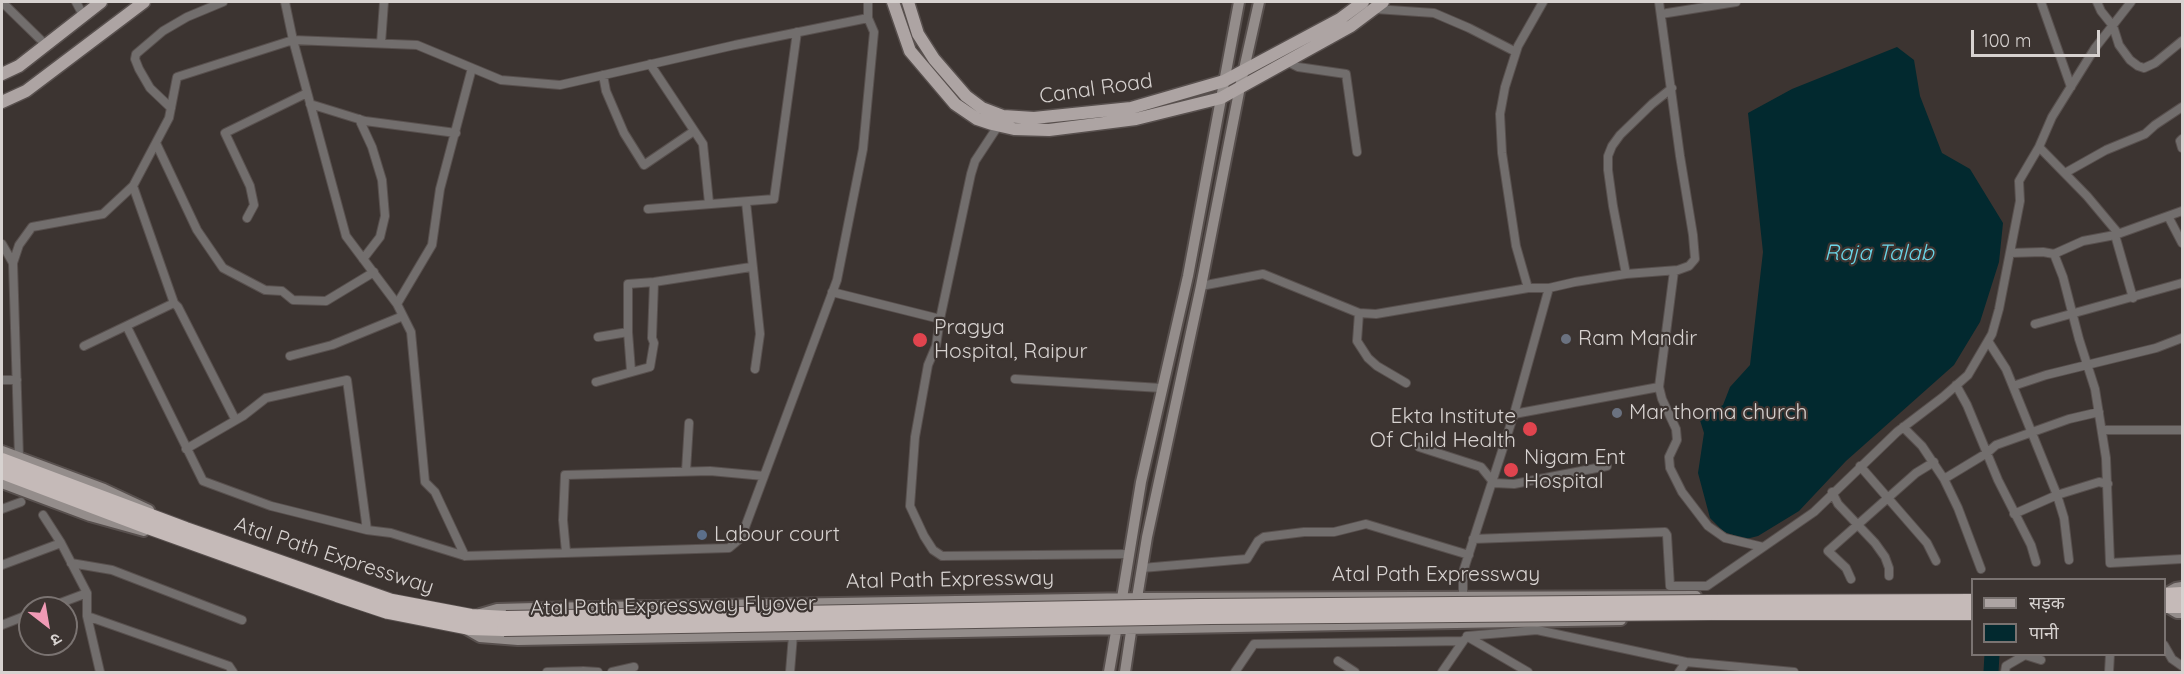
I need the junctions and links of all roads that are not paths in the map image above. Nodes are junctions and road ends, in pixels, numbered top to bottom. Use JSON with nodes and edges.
{"nodes":[{"id":1,"x":2,"y":2,"type":"edge"},
{"id":2,"x":76,"y":2,"type":"edge"},
{"id":3,"x":101,"y":2,"type":"edge"},
{"id":4,"x":144,"y":2,"type":"edge"},
{"id":5,"x":223,"y":2,"type":"edge"},
{"id":6,"x":285,"y":2,"type":"edge"},
{"id":7,"x":384,"y":2,"type":"edge"},
{"id":8,"x":868,"y":2,"type":"edge"},
{"id":9,"x":893,"y":2,"type":"edge"},
{"id":10,"x":908,"y":2,"type":"edge"},
{"id":11,"x":1239,"y":2,"type":"edge"},
{"id":12,"x":1259,"y":2,"type":"edge"},
{"id":13,"x":1362,"y":2,"type":"edge"},
{"id":14,"x":1543,"y":2,"type":"edge"},
{"id":15,"x":1659,"y":2,"type":"edge"},
{"id":16,"x":1736,"y":2,"type":"edge"},
{"id":17,"x":2041,"y":2,"type":"edge"},
{"id":18,"x":2097,"y":2,"type":"edge"},
{"id":19,"x":2131,"y":2,"type":"edge"},
{"id":20,"x":1379,"y":5,"type":"edge"},
{"id":21,"x":1661,"y":14,"type":"junction"},
{"id":22,"x":83,"y":15,"type":"junction"},
{"id":23,"x":868,"y":18,"type":"junction"},
{"id":24,"x":2112,"y":26,"type":"junction"},
{"id":25,"x":797,"y":32,"type":"junction"},
{"id":26,"x":293,"y":40,"type":"junction"},
{"id":27,"x":2182,"y":42,"type":"edge"},
{"id":28,"x":381,"y":43,"type":"junction"},
{"id":29,"x":46,"y":45,"type":"junction"},
{"id":30,"x":1516,"y":52,"type":"junction"},
{"id":31,"x":1288,"y":62,"type":"junction"},
{"id":32,"x":650,"y":64,"type":"junction"},
{"id":33,"x":472,"y":68,"type":"junction"},
{"id":34,"x":1243,"y":72,"type":"junction"},
{"id":35,"x":2,"y":74,"type":"edge"},
{"id":36,"x":603,"y":75,"type":"junction"},
{"id":37,"x":1224,"y":81,"type":"junction"},
{"id":38,"x":1240,"y":87,"type":"junction"},
{"id":39,"x":2071,"y":87,"type":"junction"},
{"id":40,"x":1672,"y":88,"type":"junction"},
{"id":41,"x":307,"y":93,"type":"junction"},
{"id":42,"x":1221,"y":98,"type":"junction"},
{"id":43,"x":2,"y":102,"type":"edge"},
{"id":44,"x":310,"y":104,"type":"junction"},
{"id":45,"x":2182,"y":107,"type":"edge"},
{"id":46,"x":171,"y":108,"type":"junction"},
{"id":47,"x":360,"y":119,"type":"junction"},
{"id":48,"x":1001,"y":121,"type":"junction"},
{"id":49,"x":694,"y":130,"type":"junction"},
{"id":50,"x":456,"y":133,"type":"junction"},
{"id":51,"x":2182,"y":139,"type":"edge"},
{"id":52,"x":156,"y":143,"type":"junction"},
{"id":53,"x":2039,"y":147,"type":"junction"},
{"id":54,"x":2182,"y":148,"type":"edge"},
{"id":55,"x":1357,"y":152,"type":"dead end"},
{"id":56,"x":2065,"y":174,"type":"junction"},
{"id":57,"x":133,"y":186,"type":"junction"},
{"id":58,"x":746,"y":202,"type":"junction"},
{"id":59,"x":709,"y":203,"type":"junction"},
{"id":60,"x":648,"y":209,"type":"dead end"},
{"id":61,"x":2182,"y":211,"type":"edge"},
{"id":62,"x":247,"y":218,"type":"dead end"},
{"id":63,"x":2169,"y":218,"type":"junction"},
{"id":64,"x":2116,"y":234,"type":"junction"},
{"id":65,"x":2182,"y":243,"type":"edge"},
{"id":66,"x":2,"y":244,"type":"edge"},
{"id":67,"x":2010,"y":253,"type":"junction"},
{"id":68,"x":2054,"y":254,"type":"junction"},
{"id":69,"x":363,"y":259,"type":"junction"},
{"id":70,"x":13,"y":263,"type":"junction"},
{"id":71,"x":751,"y":267,"type":"junction"},
{"id":72,"x":1674,"y":271,"type":"junction"},
{"id":73,"x":374,"y":272,"type":"junction"},
{"id":74,"x":1626,"y":274,"type":"junction"},
{"id":75,"x":654,"y":282,"type":"junction"},
{"id":76,"x":2182,"y":283,"type":"edge"},
{"id":77,"x":1201,"y":286,"type":"junction"},
{"id":78,"x":1528,"y":288,"type":"junction"},
{"id":79,"x":1549,"y":288,"type":"junction"},
{"id":80,"x":832,"y":292,"type":"junction"},
{"id":81,"x":2133,"y":298,"type":"junction"},
{"id":82,"x":174,"y":303,"type":"junction"},
{"id":83,"x":397,"y":304,"type":"junction"},
{"id":84,"x":1359,"y":313,"type":"junction"},
{"id":85,"x":2073,"y":314,"type":"junction"},
{"id":86,"x":403,"y":316,"type":"junction"},
{"id":87,"x":940,"y":319,"type":"junction"},
{"id":88,"x":2036,"y":324,"type":"dead end"},
{"id":89,"x":127,"y":327,"type":"junction"},
{"id":90,"x":628,"y":332,"type":"junction"},
{"id":91,"x":598,"y":337,"type":"dead end"},
{"id":92,"x":2182,"y":339,"type":"edge"},
{"id":93,"x":1988,"y":341,"type":"junction"},
{"id":94,"x":84,"y":346,"type":"dead end"},
{"id":95,"x":290,"y":356,"type":"dead end"},
{"id":96,"x":2087,"y":364,"type":"junction"},
{"id":97,"x":755,"y":369,"type":"dead end"},
{"id":98,"x":632,"y":371,"type":"junction"},
{"id":99,"x":1015,"y":379,"type":"dead end"},
{"id":100,"x":2,"y":380,"type":"edge"},
{"id":101,"x":17,"y":380,"type":"junction"},
{"id":102,"x":596,"y":382,"type":"dead end"},
{"id":103,"x":1406,"y":383,"type":"dead end"},
{"id":104,"x":1956,"y":385,"type":"junction"},
{"id":105,"x":2013,"y":386,"type":"junction"},
{"id":106,"x":1659,"y":387,"type":"junction"},
{"id":107,"x":1161,"y":388,"type":"junction"},
{"id":108,"x":2099,"y":412,"type":"junction"},
{"id":109,"x":1514,"y":414,"type":"junction"},
{"id":110,"x":235,"y":419,"type":"junction"},
{"id":111,"x":689,"y":423,"type":"dead end"},
{"id":112,"x":1903,"y":427,"type":"junction"},
{"id":113,"x":2182,"y":429,"type":"edge"},
{"id":114,"x":2102,"y":430,"type":"junction"},
{"id":115,"x":2032,"y":433,"type":"junction"},
{"id":116,"x":1419,"y":447,"type":"dead end"},
{"id":117,"x":186,"y":449,"type":"junction"},
{"id":118,"x":2,"y":451,"type":"edge"},
{"id":119,"x":1987,"y":453,"type":"junction"},
{"id":120,"x":19,"y":458,"type":"junction"},
{"id":121,"x":2,"y":460,"type":"edge"},
{"id":122,"x":1934,"y":462,"type":"junction"},
{"id":123,"x":1607,"y":466,"type":"dead end"},
{"id":124,"x":1860,"y":466,"type":"junction"},
{"id":125,"x":686,"y":471,"type":"junction"},
{"id":126,"x":2,"y":472,"type":"edge"},
{"id":127,"x":764,"y":476,"type":"junction"},
{"id":128,"x":1944,"y":479,"type":"junction"},
{"id":129,"x":1492,"y":481,"type":"junction"},
{"id":130,"x":2,"y":483,"type":"edge"},
{"id":131,"x":2108,"y":484,"type":"junction"},
{"id":132,"x":1833,"y":492,"type":"junction"},
{"id":133,"x":2057,"y":495,"type":"junction"},
{"id":134,"x":1888,"y":497,"type":"junction"},
{"id":135,"x":21,"y":502,"type":"dead end"},
{"id":136,"x":2,"y":509,"type":"edge"},
{"id":137,"x":2014,"y":514,"type":"junction"},
{"id":138,"x":43,"y":515,"type":"dead end"},
{"id":139,"x":132,"y":515,"type":"junction"},
{"id":140,"x":1857,"y":526,"type":"junction"},
{"id":141,"x":367,"y":530,"type":"junction"},
{"id":142,"x":184,"y":534,"type":"junction"},
{"id":143,"x":1131,"y":535,"type":"junction"},
{"id":144,"x":1147,"y":537,"type":"junction"},
{"id":145,"x":1473,"y":539,"type":"junction"},
{"id":146,"x":61,"y":543,"type":"junction"},
{"id":147,"x":1763,"y":547,"type":"junction"},
{"id":148,"x":566,"y":552,"type":"junction"},
{"id":149,"x":1128,"y":554,"type":"junction"},
{"id":150,"x":1469,"y":555,"type":"junction"},
{"id":151,"x":465,"y":556,"type":"junction"},
{"id":152,"x":2182,"y":559,"type":"edge"},
{"id":153,"x":2069,"y":560,"type":"dead end"},
{"id":154,"x":1936,"y":561,"type":"dead end"},
{"id":155,"x":2036,"y":562,"type":"dead end"},
{"id":156,"x":71,"y":563,"type":"junction"},
{"id":157,"x":2,"y":565,"type":"edge"},
{"id":158,"x":1142,"y":568,"type":"junction"},
{"id":159,"x":1981,"y":569,"type":"dead end"},
{"id":160,"x":1889,"y":576,"type":"dead end"},
{"id":161,"x":1851,"y":579,"type":"dead end"},
{"id":162,"x":2182,"y":587,"type":"edge"},
{"id":163,"x":87,"y":593,"type":"junction"},
{"id":164,"x":2166,"y":594,"type":"edge"},
{"id":165,"x":2182,"y":594,"type":"edge"},
{"id":166,"x":2166,"y":595,"type":"edge"},
{"id":167,"x":78,"y":596,"type":"edge"},
{"id":168,"x":1463,"y":596,"type":"junction"},
{"id":169,"x":1122,"y":598,"type":"junction"},
{"id":170,"x":1137,"y":598,"type":"junction"},
{"id":171,"x":1971,"y":601,"type":"edge"},
{"id":172,"x":2166,"y":606,"type":"edge"},
{"id":173,"x":2182,"y":606,"type":"edge"},
{"id":174,"x":1784,"y":607,"type":"junction"},
{"id":175,"x":2166,"y":607,"type":"edge"},
{"id":176,"x":1971,"y":613,"type":"edge"},
{"id":177,"x":2182,"y":613,"type":"edge"},
{"id":178,"x":87,"y":616,"type":"junction"},
{"id":179,"x":18,"y":619,"type":"edge"},
{"id":180,"x":242,"y":620,"type":"dead end"},
{"id":181,"x":467,"y":622,"type":"junction"},
{"id":182,"x":2,"y":625,"type":"edge"},
{"id":183,"x":1117,"y":630,"type":"junction"},
{"id":184,"x":1132,"y":630,"type":"junction"},
{"id":185,"x":794,"y":635,"type":"junction"},
{"id":186,"x":1465,"y":639,"type":"junction"},
{"id":187,"x":2166,"y":648,"type":"edge"},
{"id":188,"x":2023,"y":656,"type":"edge"},
{"id":189,"x":2028,"y":656,"type":"edge"},
{"id":190,"x":2110,"y":656,"type":"edge"},
{"id":191,"x":2041,"y":660,"type":"dead end"},
{"id":192,"x":1338,"y":661,"type":"dead end"},
{"id":193,"x":1686,"y":662,"type":"junction"},
{"id":194,"x":2182,"y":666,"type":"edge"},
{"id":195,"x":634,"y":667,"type":"dead end"},
{"id":196,"x":1776,"y":671,"type":"edge"},
{"id":197,"x":100,"y":672,"type":"edge"},
{"id":198,"x":234,"y":672,"type":"edge"},
{"id":199,"x":547,"y":672,"type":"edge"},
{"id":200,"x":584,"y":672,"type":"edge"},
{"id":201,"x":598,"y":672,"type":"edge"},
{"id":202,"x":612,"y":672,"type":"edge"},
{"id":203,"x":790,"y":672,"type":"edge"},
{"id":204,"x":1109,"y":672,"type":"edge"},
{"id":205,"x":1125,"y":672,"type":"edge"},
{"id":206,"x":1234,"y":672,"type":"edge"},
{"id":207,"x":1355,"y":672,"type":"edge"},
{"id":208,"x":1443,"y":672,"type":"edge"},
{"id":209,"x":1528,"y":672,"type":"edge"},
{"id":210,"x":1679,"y":672,"type":"edge"},
{"id":211,"x":1794,"y":672,"type":"edge"},
{"id":212,"x":2005,"y":672,"type":"edge"},
{"id":213,"x":2109,"y":672,"type":"edge"}],
"edges":[{"from":1,"to":29,"type":"street"},
{"from":2,"to":22,"type":"street"},
{"from":3,"to":22,"type":"main road"},
{"from":4,"to":43,"type":"main road"},
{"from":5,"to":46,"type":"street"},
{"from":6,"to":26,"type":"street"},
{"from":7,"to":28,"type":"street"},
{"from":8,"to":23,"type":"street"},
{"from":9,"to":48,"type":"main road"},
{"from":10,"to":48,"type":"main road","name":"Canal Road"},
{"from":11,"to":37,"type":"street"},
{"from":12,"to":34,"type":"street"},
{"from":13,"to":34,"type":"main road","name":"Canal Road"},
{"from":14,"to":30,"type":"street"},
{"from":15,"to":21,"type":"street"},
{"from":16,"to":21,"type":"street"},
{"from":17,"to":39,"type":"street"},
{"from":18,"to":24,"type":"street"},
{"from":19,"to":24,"type":"street"},
{"from":20,"to":30,"type":"street"},
{"from":20,"to":31,"type":"main road"},
{"from":21,"to":40,"type":"street"},
{"from":22,"to":29,"type":"main road"},
{"from":23,"to":25,"type":"street"},
{"from":23,"to":80,"type":"street"},
{"from":24,"to":27,"type":"street"},
{"from":24,"to":39,"type":"street"},
{"from":25,"to":32,"type":"street"},
{"from":25,"to":58,"type":"street"},
{"from":26,"to":28,"type":"street"},
{"from":26,"to":41,"type":"street"},
{"from":26,"to":46,"type":"street"},
{"from":28,"to":33,"type":"street"},
{"from":29,"to":35,"type":"main road"},
{"from":30,"to":78,"type":"street"},
{"from":31,"to":38,"type":"main road"},
{"from":31,"to":55,"type":"street"},
{"from":32,"to":36,"type":"street"},
{"from":32,"to":49,"type":"street"},
{"from":33,"to":36,"type":"street"},
{"from":33,"to":50,"type":"street"},
{"from":34,"to":37,"type":"main road","name":"Canal Road"},
{"from":34,"to":38,"type":"street"},
{"from":36,"to":49,"type":"street"},
{"from":37,"to":42,"type":"street"},
{"from":37,"to":48,"type":"main road","name":"Canal Road"},
{"from":38,"to":42,"type":"main road"},
{"from":38,"to":77,"type":"street"},
{"from":39,"to":53,"type":"street"},
{"from":40,"to":72,"type":"street"},
{"from":40,"to":74,"type":"street"},
{"from":41,"to":44,"type":"street"},
{"from":41,"to":62,"type":"street"},
{"from":42,"to":48,"type":"main road"},
{"from":42,"to":107,"type":"street"},
{"from":44,"to":47,"type":"street"},
{"from":44,"to":69,"type":"street"},
{"from":45,"to":56,"type":"street"},
{"from":46,"to":52,"type":"street"},
{"from":47,"to":50,"type":"street"},
{"from":47,"to":69,"type":"street"},
{"from":48,"to":87,"type":"street"},
{"from":49,"to":59,"type":"street"},
{"from":50,"to":83,"type":"street"},
{"from":51,"to":54,"type":"street"},
{"from":52,"to":57,"type":"street"},
{"from":52,"to":73,"type":"street"},
{"from":53,"to":56,"type":"street"},
{"from":53,"to":67,"type":"street"},
{"from":56,"to":64,"type":"street"},
{"from":57,"to":70,"type":"street"},
{"from":57,"to":82,"type":"street"},
{"from":58,"to":59,"type":"street"},
{"from":58,"to":71,"type":"street"},
{"from":59,"to":60,"type":"street"},
{"from":61,"to":63,"type":"street"},
{"from":63,"to":64,"type":"street"},
{"from":63,"to":65,"type":"street"},
{"from":64,"to":68,"type":"street"},
{"from":64,"to":81,"type":"street"},
{"from":66,"to":70,"type":"street"},
{"from":67,"to":68,"type":"street"},
{"from":67,"to":93,"type":"street"},
{"from":68,"to":85,"type":"street"},
{"from":69,"to":73,"type":"street"},
{"from":70,"to":101,"type":"street"},
{"from":71,"to":75,"type":"street"},
{"from":71,"to":97,"type":"street"},
{"from":72,"to":74,"type":"street"},
{"from":72,"to":106,"type":"street"},
{"from":73,"to":83,"type":"street"},
{"from":74,"to":79,"type":"street"},
{"from":75,"to":90,"type":"street"},
{"from":75,"to":98,"type":"street"},
{"from":76,"to":81,"type":"street"},
{"from":77,"to":84,"type":"street"},
{"from":77,"to":144,"type":"street"},
{"from":78,"to":79,"type":"street"},
{"from":78,"to":84,"type":"street"},
{"from":79,"to":109,"type":"street"},
{"from":80,"to":87,"type":"street"},
{"from":80,"to":127,"type":"street"},
{"from":81,"to":85,"type":"street"},
{"from":82,"to":89,"type":"street"},
{"from":82,"to":110,"type":"street"},
{"from":83,"to":86,"type":"street"},
{"from":84,"to":103,"type":"street"},
{"from":85,"to":88,"type":"street"},
{"from":85,"to":96,"type":"street"},
{"from":86,"to":95,"type":"street"},
{"from":86,"to":151,"type":"street"},
{"from":87,"to":149,"type":"street"},
{"from":89,"to":94,"type":"street"},
{"from":89,"to":117,"type":"street"},
{"from":90,"to":91,"type":"street"},
{"from":90,"to":98,"type":"street"},
{"from":92,"to":96,"type":"street"},
{"from":93,"to":104,"type":"street"},
{"from":93,"to":105,"type":"street"},
{"from":96,"to":105,"type":"street"},
{"from":96,"to":108,"type":"street"},
{"from":98,"to":102,"type":"street"},
{"from":99,"to":107,"type":"street"},
{"from":100,"to":101,"type":"street"},
{"from":101,"to":120,"type":"street"},
{"from":104,"to":112,"type":"street"},
{"from":104,"to":119,"type":"street"},
{"from":105,"to":115,"type":"street"},
{"from":106,"to":109,"type":"street"},
{"from":106,"to":147,"type":"street"},
{"from":107,"to":143,"type":"street"},
{"from":108,"to":114,"type":"street"},
{"from":108,"to":115,"type":"street"},
{"from":109,"to":129,"type":"street"},
{"from":110,"to":117,"type":"street"},
{"from":110,"to":141,"type":"street"},
{"from":111,"to":125,"type":"street"},
{"from":112,"to":122,"type":"street"},
{"from":112,"to":124,"type":"street"},
{"from":113,"to":114,"type":"street"},
{"from":114,"to":131,"type":"street"},
{"from":115,"to":119,"type":"street"},
{"from":115,"to":133,"type":"street"},
{"from":116,"to":129,"type":"street"},
{"from":117,"to":141,"type":"street"},
{"from":118,"to":120,"type":"street"},
{"from":119,"to":128,"type":"street"},
{"from":119,"to":137,"type":"street"},
{"from":120,"to":142,"type":"street"},
{"from":121,"to":139,"type":"highway"},
{"from":122,"to":128,"type":"street"},
{"from":122,"to":134,"type":"street"},
{"from":123,"to":129,"type":"street"},
{"from":124,"to":132,"type":"street"},
{"from":124,"to":134,"type":"street"},
{"from":125,"to":127,"type":"street"},
{"from":125,"to":148,"type":"street"},
{"from":126,"to":139,"type":"highway"},
{"from":127,"to":148,"type":"street"},
{"from":128,"to":159,"type":"street"},
{"from":129,"to":145,"type":"street"},
{"from":130,"to":142,"type":"street"},
{"from":131,"to":133,"type":"street"},
{"from":131,"to":152,"type":"street"},
{"from":132,"to":140,"type":"street"},
{"from":132,"to":147,"type":"street"},
{"from":133,"to":137,"type":"street"},
{"from":133,"to":153,"type":"street"},
{"from":134,"to":140,"type":"street"},
{"from":134,"to":154,"type":"street"},
{"from":135,"to":136,"type":"street"},
{"from":137,"to":155,"type":"street"},
{"from":138,"to":146,"type":"street"},
{"from":139,"to":142,"type":"highway","name":"Atal Path Expressway"},
{"from":140,"to":160,"type":"street"},
{"from":140,"to":161,"type":"street"},
{"from":141,"to":151,"type":"street"},
{"from":142,"to":181,"type":"highway","name":"Atal Path Expressway"},
{"from":143,"to":144,"type":"street"},
{"from":143,"to":149,"type":"street"},
{"from":144,"to":158,"type":"street"},
{"from":145,"to":147,"type":"street"},
{"from":145,"to":150,"type":"street"},
{"from":146,"to":156,"type":"street"},
{"from":146,"to":157,"type":"street"},
{"from":148,"to":151,"type":"street"},
{"from":149,"to":169,"type":"street"},
{"from":150,"to":158,"type":"street"},
{"from":150,"to":168,"type":"street"},
{"from":156,"to":163,"type":"street"},
{"from":156,"to":180,"type":"street"},
{"from":158,"to":170,"type":"street"},
{"from":162,"to":164,"type":"street"},
{"from":163,"to":167,"type":"street"},
{"from":163,"to":178,"type":"street"},
{"from":165,"to":166,"type":"highway"},
{"from":168,"to":170,"type":"street","name":"Atal Path Expressway"},
{"from":168,"to":174,"type":"street","name":"Atal Path Expressway"},
{"from":169,"to":170,"type":"street","name":"Atal Path Expressway"},
{"from":169,"to":181,"type":"street","name":"Atal Path Expressway"},
{"from":169,"to":183,"type":"street"},
{"from":170,"to":184,"type":"street"},
{"from":171,"to":174,"type":"highway"},
{"from":172,"to":173,"type":"highway"},
{"from":174,"to":176,"type":"highway"},
{"from":174,"to":181,"type":"highway","name":"Atal Path Expressway Flyover","bridge":true},
{"from":174,"to":184,"type":"street","name":"Atal Path Expressway"},
{"from":175,"to":177,"type":"street"},
{"from":178,"to":197,"type":"street"},
{"from":178,"to":198,"type":"street"},
{"from":179,"to":182,"type":"street"},
{"from":181,"to":185,"type":"street","name":"Atal Path Expressway"},
{"from":183,"to":184,"type":"street","name":"Atal Path Expressway"},
{"from":183,"to":185,"type":"street","name":"Atal Path Expressway"},
{"from":183,"to":204,"type":"street"},
{"from":184,"to":205,"type":"street"},
{"from":185,"to":203,"type":"street"},
{"from":186,"to":193,"type":"street"},
{"from":186,"to":206,"type":"street"},
{"from":186,"to":208,"type":"street"},
{"from":186,"to":209,"type":"street"},
{"from":187,"to":194,"type":"street"},
{"from":188,"to":212,"type":"street"},
{"from":189,"to":191,"type":"street"},
{"from":190,"to":213,"type":"street"},
{"from":192,"to":207,"type":"street"},
{"from":193,"to":196,"type":"street"},
{"from":193,"to":210,"type":"street"},
{"from":195,"to":202,"type":"street"},
{"from":196,"to":211,"type":"street"},
{"from":199,"to":200,"type":"street"},
{"from":200,"to":201,"type":"street"}]}
